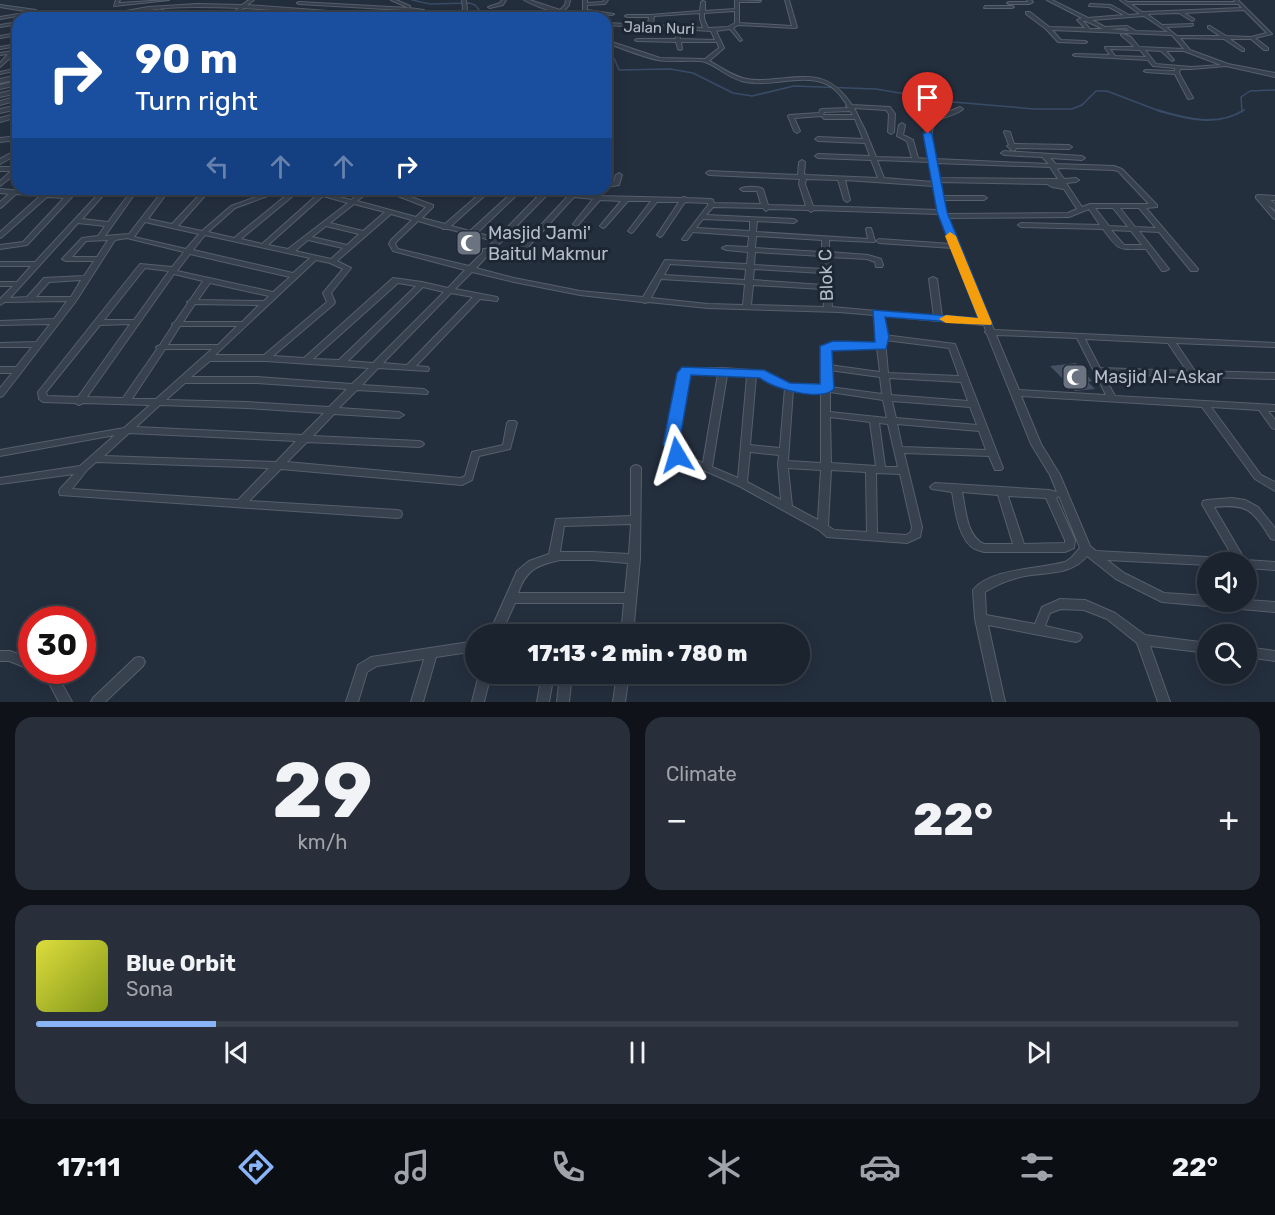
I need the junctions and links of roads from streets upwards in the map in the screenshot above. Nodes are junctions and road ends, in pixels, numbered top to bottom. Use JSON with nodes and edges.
{"nodes":[{"id":1,"x":167,"y":0,"type":"edge"},
{"id":2,"x":247,"y":0,"type":"edge"},
{"id":3,"x":252,"y":0,"type":"edge"},
{"id":4,"x":393,"y":0,"type":"edge"},
{"id":5,"x":504,"y":0,"type":"edge"},
{"id":6,"x":526,"y":0,"type":"edge"},
{"id":7,"x":568,"y":0,"type":"edge"},
{"id":8,"x":606,"y":0,"type":"edge"},
{"id":9,"x":737,"y":0,"type":"edge"},
{"id":10,"x":787,"y":0,"type":"edge"},
{"id":11,"x":980,"y":0,"type":"edge"},
{"id":12,"x":1029,"y":0,"type":"edge"},
{"id":13,"x":1049,"y":0,"type":"edge"},
{"id":14,"x":302,"y":1,"type":"edge"},
{"id":15,"x":535,"y":1,"type":"edge"},
{"id":16,"x":759,"y":1,"type":"edge"},
{"id":17,"x":1157,"y":1,"type":"edge"},
{"id":18,"x":1193,"y":1,"type":"edge"},
{"id":19,"x":1238,"y":1,"type":"edge"},
{"id":20,"x":585,"y":2,"type":"edge"},
{"id":21,"x":703,"y":2,"type":"dead end"},
{"id":22,"x":1124,"y":2,"type":"edge"},
{"id":23,"x":117,"y":3,"type":"edge"},
{"id":24,"x":1010,"y":5,"type":"edge"},
{"id":25,"x":1090,"y":5,"type":"dead end"},
{"id":26,"x":0,"y":6,"type":"edge"},
{"id":27,"x":236,"y":7,"type":"junction"},
{"id":28,"x":490,"y":7,"type":"dead end"},
{"id":29,"x":25,"y":9,"type":"junction"},
{"id":30,"x":164,"y":9,"type":"junction"},
{"id":31,"x":286,"y":9,"type":"junction"},
{"id":32,"x":420,"y":9,"type":"joint"},
{"id":33,"x":1246,"y":9,"type":"junction"},
{"id":34,"x":585,"y":10,"type":"junction"},
{"id":35,"x":738,"y":10,"type":"junction"},
{"id":36,"x":703,"y":11,"type":"junction"},
{"id":37,"x":1179,"y":11,"type":"junction"},
{"id":38,"x":1192,"y":11,"type":"junction"},
{"id":39,"x":16,"y":12,"type":"edge"},
{"id":40,"x":36,"y":12,"type":"edge"},
{"id":41,"x":146,"y":12,"type":"edge"},
{"id":42,"x":159,"y":12,"type":"edge"},
{"id":43,"x":230,"y":12,"type":"edge"},
{"id":44,"x":328,"y":12,"type":"edge"},
{"id":45,"x":560,"y":12,"type":"joint"},
{"id":46,"x":588,"y":12,"type":"edge"},
{"id":47,"x":598,"y":12,"type":"edge"},
{"id":48,"x":680,"y":12,"type":"junction"},
{"id":49,"x":1028,"y":13,"type":"dead end"},
{"id":50,"x":1144,"y":14,"type":"junction"},
{"id":51,"x":1127,"y":15,"type":"junction"},
{"id":52,"x":635,"y":16,"type":"junction"},
{"id":53,"x":651,"y":16,"type":"junction"},
{"id":54,"x":1204,"y":18,"type":"dead end"},
{"id":55,"x":1091,"y":20,"type":"junction"},
{"id":56,"x":737,"y":24,"type":"junction"},
{"id":57,"x":612,"y":25,"type":"edge"},
{"id":58,"x":1191,"y":25,"type":"junction"},
{"id":59,"x":1162,"y":26,"type":"junction"},
{"id":60,"x":625,"y":27,"type":"junction"},
{"id":61,"x":634,"y":27,"type":"junction"},
{"id":62,"x":651,"y":27,"type":"junction"},
{"id":63,"x":1210,"y":27,"type":"dead end"},
{"id":64,"x":676,"y":28,"type":"junction"},
{"id":65,"x":731,"y":28,"type":"junction"},
{"id":66,"x":1048,"y":28,"type":"junction"},
{"id":67,"x":1104,"y":28,"type":"junction"},
{"id":68,"x":686,"y":29,"type":"junction"},
{"id":69,"x":710,"y":30,"type":"junction"},
{"id":70,"x":1090,"y":31,"type":"junction"},
{"id":71,"x":1119,"y":33,"type":"junction"},
{"id":72,"x":1136,"y":33,"type":"junction"},
{"id":73,"x":652,"y":35,"type":"dead end"},
{"id":74,"x":1175,"y":35,"type":"junction"},
{"id":75,"x":1273,"y":35,"type":"edge"},
{"id":76,"x":1200,"y":37,"type":"junction"},
{"id":77,"x":1225,"y":38,"type":"junction"},
{"id":78,"x":1251,"y":38,"type":"junction"},
{"id":79,"x":678,"y":40,"type":"junction"},
{"id":80,"x":719,"y":40,"type":"junction"},
{"id":81,"x":740,"y":40,"type":"dead end"},
{"id":82,"x":1085,"y":42,"type":"dead end"},
{"id":83,"x":612,"y":43,"type":"edge"},
{"id":84,"x":1250,"y":47,"type":"dead end"},
{"id":85,"x":1266,"y":48,"type":"dead end"},
{"id":86,"x":636,"y":49,"type":"junction"},
{"id":87,"x":680,"y":49,"type":"dead end"},
{"id":88,"x":1139,"y":49,"type":"junction"},
{"id":89,"x":1163,"y":50,"type":"junction"},
{"id":90,"x":1187,"y":50,"type":"junction"},
{"id":91,"x":12,"y":55,"type":"edge"},
{"id":92,"x":1075,"y":55,"type":"dead end"},
{"id":93,"x":1150,"y":59,"type":"junction"},
{"id":94,"x":1112,"y":60,"type":"junction"},
{"id":95,"x":1172,"y":60,"type":"dead end"},
{"id":96,"x":706,"y":61,"type":"junction"},
{"id":97,"x":1133,"y":63,"type":"dead end"},
{"id":98,"x":1155,"y":64,"type":"junction"},
{"id":99,"x":1227,"y":65,"type":"junction"},
{"id":100,"x":0,"y":66,"type":"edge"},
{"id":101,"x":1177,"y":70,"type":"junction"},
{"id":102,"x":1146,"y":71,"type":"dead end"},
{"id":103,"x":1275,"y":75,"type":"edge"},
{"id":104,"x":1190,"y":98,"type":"dead end"},
{"id":105,"x":850,"y":108,"type":"junction"},
{"id":106,"x":960,"y":109,"type":"dead end"},
{"id":107,"x":824,"y":117,"type":"dead end"},
{"id":108,"x":856,"y":117,"type":"junction"},
{"id":109,"x":902,"y":125,"type":"dead end"},
{"id":110,"x":797,"y":130,"type":"dead end"},
{"id":111,"x":891,"y":132,"type":"dead end"},
{"id":112,"x":1007,"y":132,"type":"dead end"},
{"id":113,"x":818,"y":139,"type":"dead end"},
{"id":114,"x":867,"y":141,"type":"junction"},
{"id":115,"x":1010,"y":146,"type":"junction"},
{"id":116,"x":1069,"y":147,"type":"dead end"},
{"id":117,"x":1004,"y":153,"type":"dead end"},
{"id":118,"x":1018,"y":153,"type":"junction"},
{"id":119,"x":818,"y":156,"type":"dead end"},
{"id":120,"x":1046,"y":156,"type":"junction"},
{"id":121,"x":873,"y":157,"type":"junction"},
{"id":122,"x":1082,"y":158,"type":"dead end"},
{"id":123,"x":916,"y":160,"type":"junction"},
{"id":124,"x":933,"y":161,"type":"junction"},
{"id":125,"x":802,"y":162,"type":"dead end"},
{"id":126,"x":1028,"y":165,"type":"junction"},
{"id":127,"x":1054,"y":167,"type":"junction"},
{"id":128,"x":709,"y":173,"type":"dead end"},
{"id":129,"x":619,"y":175,"type":"dead end"},
{"id":130,"x":803,"y":176,"type":"junction"},
{"id":131,"x":841,"y":178,"type":"junction"},
{"id":132,"x":882,"y":180,"type":"junction"},
{"id":133,"x":1076,"y":180,"type":"dead end"},
{"id":134,"x":935,"y":182,"type":"junction"},
{"id":135,"x":612,"y":184,"type":"edge"},
{"id":136,"x":1063,"y":184,"type":"junction"},
{"id":137,"x":743,"y":189,"type":"dead end"},
{"id":138,"x":12,"y":195,"type":"edge"},
{"id":139,"x":38,"y":195,"type":"edge"},
{"id":140,"x":58,"y":195,"type":"edge"},
{"id":141,"x":100,"y":195,"type":"edge"},
{"id":142,"x":131,"y":195,"type":"dead end"},
{"id":143,"x":162,"y":195,"type":"edge"},
{"id":144,"x":202,"y":195,"type":"edge"},
{"id":145,"x":267,"y":195,"type":"edge"},
{"id":146,"x":291,"y":195,"type":"edge"},
{"id":147,"x":321,"y":195,"type":"joint"},
{"id":148,"x":362,"y":195,"type":"edge"},
{"id":149,"x":403,"y":195,"type":"edge"},
{"id":150,"x":477,"y":195,"type":"edge"},
{"id":151,"x":513,"y":195,"type":"edge"},
{"id":152,"x":543,"y":195,"type":"edge"},
{"id":153,"x":572,"y":195,"type":"joint"},
{"id":154,"x":481,"y":196,"type":"joint"},
{"id":155,"x":598,"y":198,"type":"junction"},
{"id":156,"x":627,"y":198,"type":"junction"},
{"id":157,"x":939,"y":198,"type":"junction"},
{"id":158,"x":984,"y":198,"type":"dead end"},
{"id":159,"x":1265,"y":198,"type":"junction"},
{"id":160,"x":1275,"y":198,"type":"edge"},
{"id":161,"x":656,"y":199,"type":"junction"},
{"id":162,"x":684,"y":199,"type":"junction"},
{"id":163,"x":847,"y":200,"type":"dead end"},
{"id":164,"x":352,"y":204,"type":"junction"},
{"id":165,"x":715,"y":205,"type":"dead end"},
{"id":166,"x":0,"y":206,"type":"edge"},
{"id":167,"x":1090,"y":206,"type":"junction"},
{"id":168,"x":1116,"y":207,"type":"junction"},
{"id":169,"x":1142,"y":207,"type":"junction"},
{"id":170,"x":1275,"y":207,"type":"edge"},
{"id":171,"x":766,"y":209,"type":"junction"},
{"id":172,"x":811,"y":210,"type":"junction"},
{"id":173,"x":1081,"y":210,"type":"junction"},
{"id":174,"x":388,"y":213,"type":"junction"},
{"id":175,"x":943,"y":214,"type":"junction"},
{"id":176,"x":702,"y":217,"type":"junction"},
{"id":177,"x":1275,"y":217,"type":"edge"},
{"id":178,"x":754,"y":219,"type":"junction"},
{"id":179,"x":143,"y":220,"type":"junction"},
{"id":180,"x":415,"y":220,"type":"junction"},
{"id":181,"x":76,"y":221,"type":"junction"},
{"id":182,"x":794,"y":221,"type":"dead end"},
{"id":183,"x":110,"y":224,"type":"junction"},
{"id":184,"x":324,"y":224,"type":"junction"},
{"id":185,"x":576,"y":224,"type":"dead end"},
{"id":186,"x":1021,"y":225,"type":"dead end"},
{"id":187,"x":174,"y":226,"type":"junction"},
{"id":188,"x":603,"y":226,"type":"dead end"},
{"id":189,"x":1107,"y":227,"type":"junction"},
{"id":190,"x":445,"y":228,"type":"junction"},
{"id":191,"x":869,"y":229,"type":"dead end"},
{"id":192,"x":1134,"y":229,"type":"junction"},
{"id":193,"x":691,"y":230,"type":"junction"},
{"id":194,"x":1161,"y":230,"type":"junction"},
{"id":195,"x":631,"y":231,"type":"dead end"},
{"id":196,"x":203,"y":233,"type":"junction"},
{"id":197,"x":364,"y":233,"type":"junction"},
{"id":198,"x":753,"y":233,"type":"junction"},
{"id":199,"x":1,"y":234,"type":"edge"},
{"id":200,"x":471,"y":234,"type":"junction"},
{"id":201,"x":660,"y":235,"type":"dead end"},
{"id":202,"x":130,"y":236,"type":"junction"},
{"id":203,"x":100,"y":238,"type":"junction"},
{"id":204,"x":113,"y":238,"type":"junction"},
{"id":205,"x":307,"y":238,"type":"junction"},
{"id":206,"x":685,"y":239,"type":"dead end"},
{"id":207,"x":825,"y":239,"type":"junction"},
{"id":208,"x":236,"y":240,"type":"junction"},
{"id":209,"x":497,"y":240,"type":"junction"},
{"id":210,"x":879,"y":241,"type":"dead end"},
{"id":211,"x":263,"y":246,"type":"junction"},
{"id":212,"x":348,"y":246,"type":"junction"},
{"id":213,"x":954,"y":246,"type":"junction"},
{"id":214,"x":1148,"y":247,"type":"junction"},
{"id":215,"x":0,"y":248,"type":"edge"},
{"id":216,"x":726,"y":248,"type":"dead end"},
{"id":217,"x":752,"y":249,"type":"junction"},
{"id":218,"x":189,"y":251,"type":"junction"},
{"id":219,"x":486,"y":251,"type":"junction"},
{"id":220,"x":289,"y":252,"type":"junction"},
{"id":221,"x":826,"y":255,"type":"junction"},
{"id":222,"x":315,"y":257,"type":"junction"},
{"id":223,"x":515,"y":257,"type":"junction"},
{"id":224,"x":99,"y":259,"type":"junction"},
{"id":225,"x":528,"y":260,"type":"dead end"},
{"id":226,"x":332,"y":261,"type":"junction"},
{"id":227,"x":0,"y":264,"type":"edge"},
{"id":228,"x":38,"y":264,"type":"junction"},
{"id":229,"x":879,"y":265,"type":"dead end"},
{"id":230,"x":751,"y":266,"type":"junction"},
{"id":231,"x":469,"y":269,"type":"junction"},
{"id":232,"x":1165,"y":269,"type":"dead end"},
{"id":233,"x":1194,"y":269,"type":"dead end"},
{"id":234,"x":174,"y":270,"type":"junction"},
{"id":235,"x":826,"y":271,"type":"junction"},
{"id":236,"x":295,"y":276,"type":"junction"},
{"id":237,"x":660,"y":277,"type":"junction"},
{"id":238,"x":86,"y":278,"type":"junction"},
{"id":239,"x":933,"y":279,"type":"dead end"},
{"id":240,"x":207,"y":281,"type":"junction"},
{"id":241,"x":749,"y":283,"type":"junction"},
{"id":242,"x":0,"y":284,"type":"edge"},
{"id":243,"x":19,"y":284,"type":"junction"},
{"id":244,"x":422,"y":284,"type":"junction"},
{"id":245,"x":827,"y":287,"type":"junction"},
{"id":246,"x":450,"y":290,"type":"junction"},
{"id":247,"x":275,"y":295,"type":"junction"},
{"id":248,"x":478,"y":296,"type":"junction"},
{"id":249,"x":73,"y":299,"type":"junction"},
{"id":250,"x":494,"y":299,"type":"dead end"},
{"id":251,"x":28,"y":300,"type":"junction"},
{"id":252,"x":3,"y":301,"type":"edge"},
{"id":253,"x":645,"y":301,"type":"junction"},
{"id":254,"x":191,"y":302,"type":"junction"},
{"id":255,"x":267,"y":303,"type":"junction"},
{"id":256,"x":747,"y":307,"type":"junction"},
{"id":257,"x":828,"y":310,"type":"junction"},
{"id":258,"x":878,"y":313,"type":"junction"},
{"id":259,"x":938,"y":318,"type":"junction"},
{"id":260,"x":55,"y":321,"type":"junction"},
{"id":261,"x":135,"y":322,"type":"junction"},
{"id":262,"x":0,"y":323,"type":"edge"},
{"id":263,"x":97,"y":323,"type":"junction"},
{"id":264,"x":176,"y":324,"type":"junction"},
{"id":265,"x":244,"y":324,"type":"junction"},
{"id":266,"x":988,"y":327,"type":"junction"},
{"id":267,"x":1080,"y":337,"type":"junction"},
{"id":268,"x":882,"y":342,"type":"junction"},
{"id":269,"x":1171,"y":342,"type":"junction"},
{"id":270,"x":38,"y":344,"type":"junction"},
{"id":271,"x":0,"y":345,"type":"edge"},
{"id":272,"x":1275,"y":345,"type":"edge"},
{"id":273,"x":160,"y":347,"type":"junction"},
{"id":274,"x":219,"y":347,"type":"junction"},
{"id":275,"x":208,"y":358,"type":"junction"},
{"id":276,"x":266,"y":358,"type":"junction"},
{"id":277,"x":306,"y":361,"type":"junction"},
{"id":278,"x":341,"y":363,"type":"junction"},
{"id":279,"x":375,"y":366,"type":"junction"},
{"id":280,"x":826,"y":367,"type":"junction"},
{"id":281,"x":408,"y":368,"type":"junction"},
{"id":282,"x":425,"y":369,"type":"dead end"},
{"id":283,"x":0,"y":370,"type":"edge"},
{"id":284,"x":19,"y":370,"type":"junction"},
{"id":285,"x":723,"y":371,"type":"junction"},
{"id":286,"x":1098,"y":371,"type":"junction"},
{"id":287,"x":752,"y":373,"type":"junction"},
{"id":288,"x":1193,"y":374,"type":"junction"},
{"id":289,"x":885,"y":375,"type":"junction"},
{"id":290,"x":1275,"y":376,"type":"edge"},
{"id":291,"x":182,"y":380,"type":"junction"},
{"id":292,"x":963,"y":380,"type":"junction"},
{"id":293,"x":789,"y":387,"type":"junction"},
{"id":294,"x":354,"y":388,"type":"junction"},
{"id":295,"x":827,"y":389,"type":"junction"},
{"id":296,"x":424,"y":392,"type":"dead end"},
{"id":297,"x":1015,"y":393,"type":"junction"},
{"id":298,"x":0,"y":394,"type":"edge"},
{"id":299,"x":888,"y":398,"type":"junction"},
{"id":300,"x":1112,"y":399,"type":"junction"},
{"id":301,"x":79,"y":402,"type":"junction"},
{"id":302,"x":125,"y":402,"type":"junction"},
{"id":303,"x":158,"y":404,"type":"junction"},
{"id":304,"x":973,"y":404,"type":"junction"},
{"id":305,"x":1205,"y":405,"type":"junction"},
{"id":306,"x":1261,"y":407,"type":"junction"},
{"id":307,"x":1275,"y":408,"type":"edge"},
{"id":308,"x":331,"y":411,"type":"junction"},
{"id":309,"x":826,"y":414,"type":"junction"},
{"id":310,"x":399,"y":415,"type":"dead end"},
{"id":311,"x":874,"y":420,"type":"junction"},
{"id":312,"x":892,"y":422,"type":"junction"},
{"id":313,"x":512,"y":423,"type":"dead end"},
{"id":314,"x":1275,"y":426,"type":"edge"},
{"id":315,"x":982,"y":428,"type":"junction"},
{"id":316,"x":128,"y":430,"type":"junction"},
{"id":317,"x":304,"y":438,"type":"junction"},
{"id":318,"x":419,"y":444,"type":"dead end"},
{"id":319,"x":746,"y":448,"type":"junction"},
{"id":320,"x":900,"y":450,"type":"junction"},
{"id":321,"x":784,"y":452,"type":"junction"},
{"id":322,"x":0,"y":453,"type":"edge"},
{"id":323,"x":992,"y":453,"type":"junction"},
{"id":324,"x":95,"y":459,"type":"junction"},
{"id":325,"x":783,"y":464,"type":"junction"},
{"id":326,"x":279,"y":465,"type":"junction"},
{"id":327,"x":826,"y":466,"type":"junction"},
{"id":328,"x":84,"y":468,"type":"junction"},
{"id":329,"x":636,"y":468,"type":"dead end"},
{"id":330,"x":707,"y":468,"type":"junction"},
{"id":331,"x":998,"y":468,"type":"dead end"},
{"id":332,"x":876,"y":470,"type":"junction"},
{"id":333,"x":904,"y":471,"type":"junction"},
{"id":334,"x":0,"y":481,"type":"edge"},
{"id":335,"x":742,"y":484,"type":"junction"},
{"id":336,"x":935,"y":487,"type":"dead end"},
{"id":337,"x":1275,"y":487,"type":"edge"},
{"id":338,"x":956,"y":489,"type":"junction"},
{"id":339,"x":1002,"y":491,"type":"junction"},
{"id":340,"x":1049,"y":494,"type":"junction"},
{"id":341,"x":1061,"y":495,"type":"junction"},
{"id":342,"x":242,"y":502,"type":"junction"},
{"id":343,"x":787,"y":508,"type":"junction"},
{"id":344,"x":397,"y":514,"type":"dead end"},
{"id":345,"x":636,"y":520,"type":"junction"},
{"id":346,"x":823,"y":527,"type":"junction"},
{"id":347,"x":1275,"y":536,"type":"edge"},
{"id":348,"x":873,"y":537,"type":"junction"},
{"id":349,"x":1020,"y":549,"type":"junction"},
{"id":350,"x":1090,"y":552,"type":"junction"},
{"id":351,"x":1235,"y":552,"type":"edge"},
{"id":352,"x":554,"y":556,"type":"junction"},
{"id":353,"x":635,"y":559,"type":"junction"},
{"id":354,"x":1197,"y":560,"type":"edge"},
{"id":355,"x":1257,"y":565,"type":"edge"},
{"id":356,"x":1275,"y":566,"type":"edge"},
{"id":357,"x":511,"y":598,"type":"junction"},
{"id":358,"x":631,"y":598,"type":"junction"},
{"id":359,"x":1275,"y":607,"type":"edge"},
{"id":360,"x":981,"y":619,"type":"junction"},
{"id":361,"x":499,"y":624,"type":"edge"},
{"id":362,"x":628,"y":624,"type":"edge"},
{"id":363,"x":1038,"y":629,"type":"junction"},
{"id":364,"x":1076,"y":637,"type":"dead end"},
{"id":365,"x":1142,"y":640,"type":"junction"},
{"id":366,"x":1197,"y":647,"type":"edge"},
{"id":367,"x":465,"y":648,"type":"edge"},
{"id":368,"x":432,"y":652,"type":"junction"},
{"id":369,"x":1257,"y":654,"type":"edge"},
{"id":370,"x":0,"y":656,"type":"edge"},
{"id":371,"x":1275,"y":656,"type":"edge"},
{"id":372,"x":18,"y":659,"type":"edge"},
{"id":373,"x":139,"y":662,"type":"dead end"},
{"id":374,"x":56,"y":684,"type":"edge"},
{"id":375,"x":482,"y":684,"type":"edge"},
{"id":376,"x":546,"y":684,"type":"edge"},
{"id":377,"x":565,"y":684,"type":"edge"},
{"id":378,"x":622,"y":684,"type":"edge"},
{"id":379,"x":66,"y":702,"type":"edge"},
{"id":380,"x":97,"y":702,"type":"edge"},
{"id":381,"x":352,"y":702,"type":"edge"},
{"id":382,"x":417,"y":702,"type":"edge"},
{"id":383,"x":478,"y":702,"type":"edge"},
{"id":384,"x":543,"y":702,"type":"edge"},
{"id":385,"x":562,"y":702,"type":"edge"},
{"id":386,"x":619,"y":702,"type":"edge"},
{"id":387,"x":999,"y":702,"type":"edge"},
{"id":388,"x":1164,"y":702,"type":"edge"}],
"edges":[{"from":1,"to":23,"type":"street"},
{"from":2,"to":27,"type":"street"},
{"from":3,"to":27,"type":"street"},
{"from":4,"to":32,"type":"street"},
{"from":5,"to":28,"type":"street"},
{"from":6,"to":15,"type":"street"},
{"from":7,"to":45,"type":"street"},
{"from":8,"to":20,"type":"street"},
{"from":9,"to":16,"type":"street"},
{"from":9,"to":35,"type":"street"},
{"from":10,"to":56,"type":"street"},
{"from":11,"to":24,"type":"street"},
{"from":12,"to":24,"type":"street"},
{"from":13,"to":55,"type":"street"},
{"from":14,"to":31,"type":"street"},
{"from":14,"to":32,"type":"street"},
{"from":15,"to":45,"type":"street"},
{"from":17,"to":18,"type":"street"},
{"from":17,"to":22,"type":"street"},
{"from":18,"to":19,"type":"street"},
{"from":19,"to":33,"type":"street"},
{"from":20,"to":34,"type":"street"},
{"from":21,"to":36,"type":"street"},
{"from":22,"to":50,"type":"street"},
{"from":25,"to":51,"type":"street"},
{"from":26,"to":29,"type":"street"},
{"from":27,"to":30,"type":"street"},
{"from":27,"to":31,"type":"street"},
{"from":27,"to":43,"type":"street"},
{"from":29,"to":39,"type":"street"},
{"from":29,"to":40,"type":"street"},
{"from":30,"to":41,"type":"street"},
{"from":30,"to":42,"type":"street"},
{"from":31,"to":44,"type":"street"},
{"from":33,"to":38,"type":"street"},
{"from":33,"to":75,"type":"street"},
{"from":34,"to":46,"type":"street","name":"Jalan Nuri"},
{"from":34,"to":47,"type":"street"},
{"from":35,"to":36,"type":"street"},
{"from":35,"to":56,"type":"street"},
{"from":36,"to":48,"type":"street"},
{"from":36,"to":69,"type":"street"},
{"from":37,"to":38,"type":"street"},
{"from":37,"to":50,"type":"street"},
{"from":37,"to":58,"type":"street"},
{"from":38,"to":54,"type":"street"},
{"from":48,"to":53,"type":"street"},
{"from":48,"to":68,"type":"street"},
{"from":49,"to":66,"type":"street"},
{"from":50,"to":51,"type":"street"},
{"from":50,"to":59,"type":"street"},
{"from":51,"to":55,"type":"street"},
{"from":52,"to":53,"type":"street"},
{"from":52,"to":60,"type":"street"},
{"from":52,"to":61,"type":"street"},
{"from":53,"to":62,"type":"street"},
{"from":55,"to":67,"type":"street"},
{"from":55,"to":70,"type":"street"},
{"from":56,"to":65,"type":"street"},
{"from":57,"to":60,"type":"street","name":"Jalan Nuri"},
{"from":58,"to":59,"type":"street"},
{"from":58,"to":76,"type":"street"},
{"from":59,"to":74,"type":"street"},
{"from":60,"to":61,"type":"street","name":"Jalan Nuri"},
{"from":61,"to":62,"type":"street","name":"Jalan Nuri"},
{"from":62,"to":64,"type":"street","name":"Jalan Nuri"},
{"from":62,"to":73,"type":"street"},
{"from":63,"to":77,"type":"street"},
{"from":64,"to":68,"type":"street","name":"Jalan Nuri"},
{"from":64,"to":79,"type":"street"},
{"from":65,"to":69,"type":"street","name":"Jalan Nuri"},
{"from":65,"to":81,"type":"street"},
{"from":66,"to":70,"type":"street"},
{"from":66,"to":82,"type":"street"},
{"from":67,"to":71,"type":"street"},
{"from":67,"to":72,"type":"street"},
{"from":68,"to":69,"type":"street","name":"Jalan Nuri"},
{"from":69,"to":80,"type":"street"},
{"from":70,"to":71,"type":"street"},
{"from":71,"to":72,"type":"street"},
{"from":71,"to":88,"type":"street"},
{"from":72,"to":74,"type":"street"},
{"from":74,"to":76,"type":"street"},
{"from":74,"to":90,"type":"street"},
{"from":75,"to":78,"type":"street"},
{"from":76,"to":77,"type":"street"},
{"from":77,"to":78,"type":"street"},
{"from":77,"to":84,"type":"street"},
{"from":78,"to":85,"type":"street"},
{"from":79,"to":80,"type":"street"},
{"from":79,"to":86,"type":"street"},
{"from":79,"to":87,"type":"street"},
{"from":80,"to":96,"type":"street"},
{"from":83,"to":86,"type":"street"},
{"from":86,"to":96,"type":"street"},
{"from":88,"to":89,"type":"street"},
{"from":88,"to":93,"type":"street"},
{"from":88,"to":94,"type":"street"},
{"from":89,"to":90,"type":"street"},
{"from":89,"to":95,"type":"street"},
{"from":90,"to":99,"type":"street"},
{"from":91,"to":100,"type":"street"},
{"from":92,"to":94,"type":"street"},
{"from":93,"to":94,"type":"street"},
{"from":93,"to":98,"type":"street"},
{"from":96,"to":105,"type":"street"},
{"from":97,"to":98,"type":"street"},
{"from":98,"to":101,"type":"street"},
{"from":99,"to":101,"type":"street"},
{"from":99,"to":103,"type":"street"},
{"from":101,"to":102,"type":"street"},
{"from":101,"to":104,"type":"street"},
{"from":105,"to":108,"type":"street"},
{"from":105,"to":110,"type":"street"},
{"from":105,"to":111,"type":"street"},
{"from":106,"to":124,"type":"street"},
{"from":107,"to":108,"type":"street"},
{"from":108,"to":114,"type":"street"},
{"from":109,"to":123,"type":"street"},
{"from":112,"to":115,"type":"street"},
{"from":113,"to":114,"type":"street"},
{"from":114,"to":121,"type":"street"},
{"from":115,"to":116,"type":"street"},
{"from":115,"to":118,"type":"street"},
{"from":117,"to":118,"type":"street"},
{"from":118,"to":120,"type":"street"},
{"from":118,"to":126,"type":"street"},
{"from":119,"to":121,"type":"street"},
{"from":120,"to":122,"type":"street"},
{"from":120,"to":127,"type":"street"},
{"from":121,"to":123,"type":"street"},
{"from":121,"to":132,"type":"street"},
{"from":123,"to":124,"type":"street"},
{"from":124,"to":126,"type":"street"},
{"from":124,"to":134,"type":"street"},
{"from":125,"to":130,"type":"street"},
{"from":126,"to":127,"type":"street"},
{"from":127,"to":136,"type":"street"},
{"from":127,"to":169,"type":"street"},
{"from":128,"to":130,"type":"street"},
{"from":129,"to":135,"type":"street"},
{"from":130,"to":131,"type":"street"},
{"from":130,"to":172,"type":"street"},
{"from":131,"to":132,"type":"street"},
{"from":131,"to":163,"type":"street"},
{"from":132,"to":134,"type":"street"},
{"from":133,"to":136,"type":"street"},
{"from":134,"to":136,"type":"street"},
{"from":134,"to":157,"type":"street"},
{"from":136,"to":173,"type":"street"},
{"from":137,"to":171,"type":"street"},
{"from":138,"to":166,"type":"street"},
{"from":139,"to":199,"type":"street"},
{"from":140,"to":215,"type":"street"},
{"from":141,"to":181,"type":"street"},
{"from":142,"to":183,"type":"street"},
{"from":143,"to":179,"type":"street"},
{"from":144,"to":187,"type":"street"},
{"from":145,"to":196,"type":"street"},
{"from":146,"to":208,"type":"street"},
{"from":147,"to":164,"type":"street"},
{"from":147,"to":211,"type":"street"},
{"from":148,"to":164,"type":"street"},
{"from":149,"to":180,"type":"street"},
{"from":150,"to":154,"type":"street"},
{"from":151,"to":200,"type":"street"},
{"from":152,"to":209,"type":"street"},
{"from":153,"to":155,"type":"street"},
{"from":153,"to":223,"type":"street"},
{"from":154,"to":190,"type":"street"},
{"from":155,"to":156,"type":"street"},
{"from":155,"to":185,"type":"street"},
{"from":156,"to":161,"type":"street"},
{"from":156,"to":188,"type":"street"},
{"from":157,"to":158,"type":"street"},
{"from":157,"to":175,"type":"street"},
{"from":159,"to":160,"type":"street"},
{"from":159,"to":170,"type":"street"},
{"from":159,"to":177,"type":"street"},
{"from":161,"to":162,"type":"street"},
{"from":161,"to":195,"type":"street"},
{"from":162,"to":176,"type":"street"},
{"from":162,"to":201,"type":"street"},
{"from":164,"to":174,"type":"street"},
{"from":164,"to":184,"type":"street"},
{"from":165,"to":171,"type":"street"},
{"from":167,"to":168,"type":"street"},
{"from":167,"to":173,"type":"street"},
{"from":167,"to":189,"type":"street"},
{"from":168,"to":169,"type":"street"},
{"from":168,"to":192,"type":"street"},
{"from":169,"to":194,"type":"street"},
{"from":171,"to":172,"type":"street"},
{"from":172,"to":175,"type":"street"},
{"from":173,"to":175,"type":"street"},
{"from":174,"to":180,"type":"street"},
{"from":174,"to":197,"type":"street"},
{"from":175,"to":213,"type":"street"},
{"from":176,"to":178,"type":"street"},
{"from":176,"to":193,"type":"street"},
{"from":178,"to":182,"type":"street"},
{"from":178,"to":198,"type":"street"},
{"from":179,"to":187,"type":"street"},
{"from":179,"to":202,"type":"street"},
{"from":180,"to":190,"type":"street"},
{"from":180,"to":231,"type":"street"},
{"from":181,"to":183,"type":"street"},
{"from":181,"to":228,"type":"street"},
{"from":183,"to":203,"type":"street"},
{"from":184,"to":197,"type":"street"},
{"from":184,"to":205,"type":"street"},
{"from":186,"to":189,"type":"street"},
{"from":187,"to":196,"type":"street"},
{"from":189,"to":192,"type":"street"},
{"from":189,"to":214,"type":"street"},
{"from":190,"to":200,"type":"street"},
{"from":191,"to":207,"type":"street"},
{"from":192,"to":194,"type":"street"},
{"from":192,"to":214,"type":"street"},
{"from":193,"to":198,"type":"street"},
{"from":193,"to":206,"type":"street"},
{"from":194,"to":233,"type":"street"},
{"from":196,"to":208,"type":"street"},
{"from":196,"to":218,"type":"street"},
{"from":197,"to":212,"type":"street"},
{"from":198,"to":207,"type":"street"},
{"from":198,"to":217,"type":"street"},
{"from":200,"to":209,"type":"street"},
{"from":202,"to":204,"type":"street"},
{"from":202,"to":218,"type":"street"},
{"from":203,"to":204,"type":"street"},
{"from":203,"to":224,"type":"street"},
{"from":204,"to":224,"type":"street"},
{"from":205,"to":212,"type":"street"},
{"from":205,"to":220,"type":"street"},
{"from":207,"to":221,"type":"street","name":"Blok C"},
{"from":208,"to":211,"type":"street"},
{"from":209,"to":219,"type":"street"},
{"from":210,"to":213,"type":"street"},
{"from":211,"to":220,"type":"street"},
{"from":212,"to":226,"type":"street"},
{"from":213,"to":266,"type":"street"},
{"from":214,"to":232,"type":"street"},
{"from":216,"to":217,"type":"street"},
{"from":217,"to":221,"type":"street"},
{"from":217,"to":230,"type":"street"},
{"from":218,"to":234,"type":"street"},
{"from":218,"to":236,"type":"street"},
{"from":219,"to":223,"type":"street"},
{"from":219,"to":231,"type":"street"},
{"from":220,"to":222,"type":"street"},
{"from":221,"to":229,"type":"street"},
{"from":221,"to":235,"type":"street","name":"Blok C"},
{"from":222,"to":226,"type":"street"},
{"from":222,"to":236,"type":"street"},
{"from":223,"to":225,"type":"street"},
{"from":224,"to":238,"type":"street"},
{"from":226,"to":276,"type":"street"},
{"from":227,"to":228,"type":"street"},
{"from":228,"to":243,"type":"street"},
{"from":230,"to":235,"type":"street"},
{"from":230,"to":237,"type":"street"},
{"from":230,"to":241,"type":"street"},
{"from":231,"to":246,"type":"street"},
{"from":231,"to":253,"type":"street"},
{"from":234,"to":240,"type":"street"},
{"from":234,"to":261,"type":"street"},
{"from":234,"to":263,"type":"street"},
{"from":235,"to":245,"type":"street","name":"Blok C"},
{"from":236,"to":247,"type":"street"},
{"from":237,"to":241,"type":"street"},
{"from":237,"to":253,"type":"street"},
{"from":238,"to":249,"type":"street"},
{"from":238,"to":251,"type":"street"},
{"from":239,"to":259,"type":"street"},
{"from":240,"to":247,"type":"street"},
{"from":240,"to":254,"type":"street"},
{"from":241,"to":245,"type":"street"},
{"from":241,"to":256,"type":"street"},
{"from":242,"to":243,"type":"street"},
{"from":243,"to":252,"type":"street"},
{"from":244,"to":246,"type":"street"},
{"from":244,"to":277,"type":"street"},
{"from":244,"to":278,"type":"street"},
{"from":245,"to":257,"type":"street","name":"Blok C"},
{"from":246,"to":248,"type":"street"},
{"from":246,"to":279,"type":"street"},
{"from":247,"to":255,"type":"street"},
{"from":248,"to":250,"type":"street"},
{"from":248,"to":281,"type":"street"},
{"from":249,"to":251,"type":"street"},
{"from":249,"to":260,"type":"street"},
{"from":251,"to":252,"type":"street"},
{"from":253,"to":256,"type":"street"},
{"from":254,"to":255,"type":"street"},
{"from":254,"to":264,"type":"street"},
{"from":255,"to":265,"type":"street"},
{"from":256,"to":257,"type":"street"},
{"from":257,"to":258,"type":"street"},
{"from":258,"to":259,"type":"street"},
{"from":258,"to":268,"type":"street"},
{"from":259,"to":266,"type":"street"},
{"from":260,"to":262,"type":"street"},
{"from":260,"to":270,"type":"street"},
{"from":261,"to":263,"type":"street"},
{"from":261,"to":301,"type":"street"},
{"from":263,"to":301,"type":"street"},
{"from":264,"to":265,"type":"street"},
{"from":264,"to":273,"type":"street"},
{"from":265,"to":274,"type":"street"},
{"from":266,"to":267,"type":"street"},
{"from":266,"to":297,"type":"street"},
{"from":267,"to":269,"type":"street"},
{"from":267,"to":286,"type":"street"},
{"from":268,"to":280,"type":"street"},
{"from":268,"to":289,"type":"street"},
{"from":268,"to":292,"type":"street"},
{"from":269,"to":272,"type":"street"},
{"from":269,"to":288,"type":"street"},
{"from":270,"to":271,"type":"street"},
{"from":270,"to":284,"type":"street"},
{"from":273,"to":274,"type":"street"},
{"from":273,"to":302,"type":"street"},
{"from":274,"to":275,"type":"street"},
{"from":275,"to":276,"type":"street"},
{"from":275,"to":291,"type":"street"},
{"from":276,"to":277,"type":"street"},
{"from":277,"to":278,"type":"street"},
{"from":278,"to":279,"type":"street"},
{"from":279,"to":281,"type":"street"},
{"from":279,"to":294,"type":"street"},
{"from":280,"to":289,"type":"street"},
{"from":280,"to":295,"type":"street"},
{"from":281,"to":282,"type":"street"},
{"from":283,"to":284,"type":"street"},
{"from":284,"to":298,"type":"street"},
{"from":285,"to":287,"type":"street"},
{"from":285,"to":330,"type":"street"},
{"from":285,"to":330,"type":"street"},
{"from":286,"to":288,"type":"street"},
{"from":286,"to":300,"type":"street"},
{"from":287,"to":293,"type":"street"},
{"from":287,"to":319,"type":"street"},
{"from":288,"to":290,"type":"street"},
{"from":289,"to":292,"type":"street"},
{"from":289,"to":299,"type":"street"},
{"from":291,"to":294,"type":"street"},
{"from":291,"to":303,"type":"street"},
{"from":292,"to":304,"type":"street"},
{"from":293,"to":295,"type":"street"},
{"from":293,"to":321,"type":"street"},
{"from":294,"to":296,"type":"street"},
{"from":294,"to":308,"type":"street"},
{"from":295,"to":299,"type":"street"},
{"from":295,"to":309,"type":"street"},
{"from":297,"to":300,"type":"street"},
{"from":297,"to":341,"type":"street"},
{"from":299,"to":304,"type":"street"},
{"from":299,"to":312,"type":"street"},
{"from":300,"to":305,"type":"street"},
{"from":301,"to":302,"type":"street"},
{"from":302,"to":303,"type":"street"},
{"from":303,"to":308,"type":"street"},
{"from":303,"to":316,"type":"street"},
{"from":304,"to":315,"type":"street"},
{"from":305,"to":306,"type":"street"},
{"from":305,"to":337,"type":"street"},
{"from":306,"to":307,"type":"street"},
{"from":306,"to":314,"type":"street"},
{"from":308,"to":310,"type":"street"},
{"from":308,"to":317,"type":"street"},
{"from":309,"to":311,"type":"street"},
{"from":309,"to":327,"type":"street"},
{"from":311,"to":312,"type":"street"},
{"from":311,"to":332,"type":"street"},
{"from":312,"to":315,"type":"street"},
{"from":312,"to":320,"type":"street"},
{"from":313,"to":326,"type":"street"},
{"from":315,"to":323,"type":"street"},
{"from":316,"to":317,"type":"street"},
{"from":316,"to":322,"type":"street"},
{"from":316,"to":324,"type":"street"},
{"from":317,"to":318,"type":"street"},
{"from":317,"to":326,"type":"street"},
{"from":319,"to":321,"type":"street"},
{"from":319,"to":335,"type":"street"},
{"from":320,"to":323,"type":"street"},
{"from":320,"to":333,"type":"street"},
{"from":321,"to":325,"type":"street"},
{"from":323,"to":331,"type":"street"},
{"from":324,"to":326,"type":"street"},
{"from":324,"to":328,"type":"street"},
{"from":325,"to":327,"type":"street"},
{"from":325,"to":343,"type":"street"},
{"from":326,"to":342,"type":"street"},
{"from":327,"to":332,"type":"street"},
{"from":327,"to":346,"type":"street"},
{"from":328,"to":334,"type":"street"},
{"from":328,"to":342,"type":"street"},
{"from":329,"to":345,"type":"street"},
{"from":330,"to":335,"type":"street"},
{"from":332,"to":333,"type":"street"},
{"from":332,"to":348,"type":"street"},
{"from":333,"to":348,"type":"street"},
{"from":335,"to":343,"type":"street"},
{"from":336,"to":338,"type":"street"},
{"from":338,"to":339,"type":"street"},
{"from":338,"to":349,"type":"street"},
{"from":339,"to":340,"type":"street"},
{"from":339,"to":349,"type":"street"},
{"from":340,"to":341,"type":"street"},
{"from":340,"to":349,"type":"street"},
{"from":341,"to":350,"type":"street"},
{"from":342,"to":344,"type":"street"},
{"from":343,"to":346,"type":"street"},
{"from":345,"to":352,"type":"street"},
{"from":345,"to":353,"type":"street"},
{"from":346,"to":348,"type":"street"},
{"from":347,"to":351,"type":"street"},
{"from":350,"to":354,"type":"street"},
{"from":350,"to":359,"type":"street"},
{"from":350,"to":360,"type":"street"},
{"from":352,"to":353,"type":"street"},
{"from":352,"to":357,"type":"street"},
{"from":353,"to":358,"type":"street"},
{"from":355,"to":356,"type":"street"},
{"from":357,"to":358,"type":"street"},
{"from":357,"to":361,"type":"street"},
{"from":358,"to":362,"type":"street"},
{"from":360,"to":363,"type":"street"},
{"from":360,"to":387,"type":"street"},
{"from":363,"to":364,"type":"street"},
{"from":363,"to":365,"type":"street"},
{"from":365,"to":366,"type":"street"},
{"from":365,"to":388,"type":"street"},
{"from":367,"to":368,"type":"street"},
{"from":368,"to":381,"type":"street"},
{"from":368,"to":382,"type":"street"},
{"from":369,"to":371,"type":"street"},
{"from":370,"to":372,"type":"street"},
{"from":373,"to":380,"type":"street"},
{"from":374,"to":379,"type":"street"},
{"from":375,"to":383,"type":"street"},
{"from":376,"to":384,"type":"street"},
{"from":377,"to":385,"type":"street"},
{"from":378,"to":386,"type":"street"}]}
